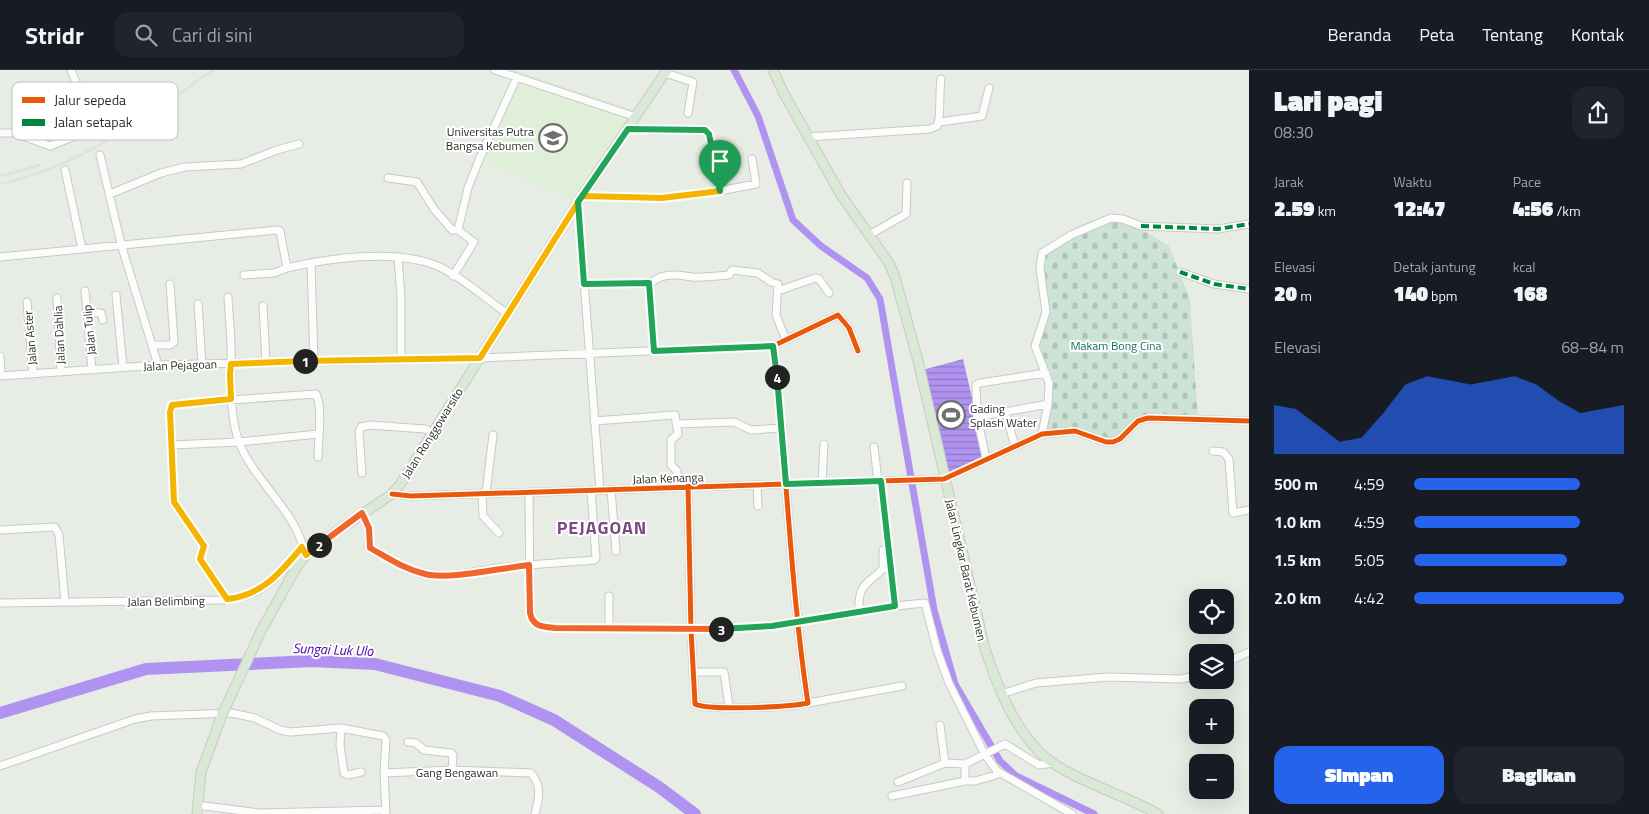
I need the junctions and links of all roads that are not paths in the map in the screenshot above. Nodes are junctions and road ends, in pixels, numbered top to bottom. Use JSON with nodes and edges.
{"nodes":[{"id":1,"x":71,"y":70,"type":"edge"},
{"id":2,"x":496,"y":70,"type":"edge"},
{"id":3,"x":773,"y":70,"type":"edge"},
{"id":4,"x":666,"y":72,"type":"edge"},
{"id":5,"x":517,"y":78,"type":"junction"},
{"id":6,"x":941,"y":79,"type":"dead end"},
{"id":7,"x":76,"y":82,"type":"edge"},
{"id":8,"x":989,"y":88,"type":"dead end"},
{"id":9,"x":688,"y":113,"type":"dead end"},
{"id":10,"x":636,"y":117,"type":"junction"},
{"id":11,"x":940,"y":122,"type":"junction"},
{"id":12,"x":628,"y":129,"type":"junction"},
{"id":13,"x":808,"y":137,"type":"junction"},
{"id":14,"x":34,"y":140,"type":"edge"},
{"id":15,"x":65,"y":140,"type":"edge"},
{"id":16,"x":299,"y":144,"type":"dead end"},
{"id":17,"x":100,"y":155,"type":"dead end"},
{"id":18,"x":752,"y":159,"type":"dead end"},
{"id":19,"x":65,"y":170,"type":"dead end"},
{"id":20,"x":388,"y":178,"type":"dead end"},
{"id":21,"x":907,"y":183,"type":"dead end"},
{"id":22,"x":720,"y":191,"type":"junction"},
{"id":23,"x":110,"y":194,"type":"junction"},
{"id":24,"x":580,"y":199,"type":"junction"},
{"id":25,"x":1249,"y":224,"type":"edge"},
{"id":26,"x":458,"y":230,"type":"junction"},
{"id":27,"x":869,"y":234,"type":"junction"},
{"id":28,"x":121,"y":244,"type":"junction"},
{"id":29,"x":82,"y":248,"type":"junction"},
{"id":30,"x":0,"y":257,"type":"edge"},
{"id":31,"x":398,"y":258,"type":"junction"},
{"id":32,"x":311,"y":263,"type":"junction"},
{"id":33,"x":286,"y":268,"type":"junction"},
{"id":34,"x":1180,"y":272,"type":"dead end"},
{"id":35,"x":244,"y":275,"type":"dead end"},
{"id":36,"x":453,"y":276,"type":"junction"},
{"id":37,"x":649,"y":283,"type":"junction"},
{"id":38,"x":170,"y":284,"type":"dead end"},
{"id":39,"x":584,"y":284,"type":"junction"},
{"id":40,"x":1249,"y":289,"type":"edge"},
{"id":41,"x":86,"y":291,"type":"dead end"},
{"id":42,"x":778,"y":291,"type":"junction"},
{"id":43,"x":828,"y":293,"type":"dead end"},
{"id":44,"x":116,"y":295,"type":"dead end"},
{"id":45,"x":228,"y":297,"type":"dead end"},
{"id":46,"x":57,"y":298,"type":"dead end"},
{"id":47,"x":27,"y":302,"type":"dead end"},
{"id":48,"x":198,"y":304,"type":"dead end"},
{"id":49,"x":263,"y":306,"type":"dead end"},
{"id":50,"x":88,"y":313,"type":"junction"},
{"id":51,"x":508,"y":314,"type":"junction"},
{"id":52,"x":103,"y":320,"type":"dead end"},
{"id":53,"x":786,"y":340,"type":"junction"},
{"id":54,"x":152,"y":345,"type":"junction"},
{"id":55,"x":773,"y":346,"type":"junction"},
{"id":56,"x":654,"y":351,"type":"junction"},
{"id":57,"x":858,"y":351,"type":"dead end"},
{"id":58,"x":589,"y":354,"type":"junction"},
{"id":59,"x":0,"y":356,"type":"edge"},
{"id":60,"x":401,"y":358,"type":"junction"},
{"id":61,"x":480,"y":358,"type":"junction"},
{"id":62,"x":314,"y":361,"type":"junction"},
{"id":63,"x":266,"y":363,"type":"junction"},
{"id":64,"x":202,"y":364,"type":"junction"},
{"id":65,"x":231,"y":364,"type":"junction"},
{"id":66,"x":158,"y":365,"type":"junction"},
{"id":67,"x":123,"y":367,"type":"junction"},
{"id":68,"x":92,"y":370,"type":"junction"},
{"id":69,"x":61,"y":372,"type":"junction"},
{"id":70,"x":1046,"y":373,"type":"junction"},
{"id":71,"x":33,"y":374,"type":"junction"},
{"id":72,"x":0,"y":376,"type":"edge"},
{"id":73,"x":231,"y":399,"type":"junction"},
{"id":74,"x":1048,"y":404,"type":"junction"},
{"id":75,"x":1005,"y":412,"type":"junction"},
{"id":76,"x":977,"y":416,"type":"junction"},
{"id":77,"x":594,"y":421,"type":"junction"},
{"id":78,"x":1249,"y":421,"type":"edge"},
{"id":79,"x":676,"y":424,"type":"junction"},
{"id":80,"x":782,"y":428,"type":"junction"},
{"id":81,"x":433,"y":432,"type":"junction"},
{"id":82,"x":318,"y":434,"type":"junction"},
{"id":83,"x":493,"y":434,"type":"dead end"},
{"id":84,"x":1042,"y":434,"type":"junction"},
{"id":85,"x":239,"y":442,"type":"junction"},
{"id":86,"x":824,"y":444,"type":"dead end"},
{"id":87,"x":172,"y":445,"type":"junction"},
{"id":88,"x":1015,"y":446,"type":"junction"},
{"id":89,"x":874,"y":447,"type":"dead end"},
{"id":90,"x":1213,"y":451,"type":"dead end"},
{"id":91,"x":318,"y":457,"type":"dead end"},
{"id":92,"x":986,"y":458,"type":"junction"},
{"id":93,"x":362,"y":473,"type":"dead end"},
{"id":94,"x":944,"y":479,"type":"junction"},
{"id":95,"x":879,"y":481,"type":"junction"},
{"id":96,"x":822,"y":483,"type":"junction"},
{"id":97,"x":786,"y":484,"type":"junction"},
{"id":98,"x":757,"y":485,"type":"junction"},
{"id":99,"x":688,"y":486,"type":"junction"},
{"id":100,"x":678,"y":488,"type":"junction"},
{"id":101,"x":591,"y":490,"type":"junction"},
{"id":102,"x":600,"y":490,"type":"junction"},
{"id":103,"x":611,"y":490,"type":"junction"},
{"id":104,"x":529,"y":492,"type":"junction"},
{"id":105,"x":484,"y":493,"type":"junction"},
{"id":106,"x":392,"y":494,"type":"junction"},
{"id":107,"x":758,"y":506,"type":"dead end"},
{"id":108,"x":1249,"y":510,"type":"edge"},
{"id":109,"x":362,"y":513,"type":"junction"},
{"id":110,"x":0,"y":530,"type":"edge"},
{"id":111,"x":499,"y":533,"type":"dead end"},
{"id":112,"x":888,"y":549,"type":"junction"},
{"id":113,"x":304,"y":551,"type":"junction"},
{"id":114,"x":616,"y":551,"type":"dead end"},
{"id":115,"x":529,"y":565,"type":"junction"},
{"id":116,"x":608,"y":596,"type":"dead end"},
{"id":117,"x":227,"y":599,"type":"junction"},
{"id":118,"x":66,"y":602,"type":"junction"},
{"id":119,"x":0,"y":603,"type":"edge"},
{"id":120,"x":895,"y":606,"type":"junction"},
{"id":121,"x":859,"y":612,"type":"junction"},
{"id":122,"x":798,"y":622,"type":"junction"},
{"id":123,"x":609,"y":628,"type":"junction"},
{"id":124,"x":691,"y":629,"type":"junction"},
{"id":125,"x":1249,"y":652,"type":"edge"},
{"id":126,"x":1234,"y":659,"type":"edge"},
{"id":127,"x":692,"y":672,"type":"junction"},
{"id":128,"x":1189,"y":677,"type":"edge"},
{"id":129,"x":902,"y":686,"type":"dead end"},
{"id":130,"x":1001,"y":694,"type":"junction"},
{"id":131,"x":808,"y":703,"type":"junction"},
{"id":132,"x":730,"y":706,"type":"junction"},
{"id":133,"x":940,"y":725,"type":"dead end"},
{"id":134,"x":341,"y":728,"type":"junction"},
{"id":135,"x":408,"y":742,"type":"dead end"},
{"id":136,"x":987,"y":754,"type":"junction"},
{"id":137,"x":945,"y":763,"type":"junction"},
{"id":138,"x":1054,"y":763,"type":"junction"},
{"id":139,"x":965,"y":764,"type":"junction"},
{"id":140,"x":0,"y":766,"type":"edge"},
{"id":141,"x":452,"y":770,"type":"junction"},
{"id":142,"x":997,"y":771,"type":"junction"},
{"id":143,"x":360,"y":772,"type":"dead end"},
{"id":144,"x":384,"y":773,"type":"junction"},
{"id":145,"x":965,"y":781,"type":"junction"},
{"id":146,"x":898,"y":782,"type":"dead end"},
{"id":147,"x":892,"y":796,"type":"dead end"},
{"id":148,"x":197,"y":809,"type":"edge"},
{"id":149,"x":385,"y":812,"type":"edge"},
{"id":150,"x":259,"y":814,"type":"edge"},
{"id":151,"x":282,"y":814,"type":"edge"},
{"id":152,"x":535,"y":814,"type":"edge"},
{"id":153,"x":1072,"y":814,"type":"edge"},
{"id":154,"x":1158,"y":814,"type":"edge"}],
"edges":[{"from":1,"to":7,"type":"street"},
{"from":2,"to":5,"type":"street"},
{"from":3,"to":13,"type":"main road","name":"Jalan Lingkar Barat Kebumen"},
{"from":4,"to":9,"type":"street"},
{"from":4,"to":10,"type":"main road","name":"Jalan Ronggowarsito"},
{"from":5,"to":10,"type":"street"},
{"from":5,"to":26,"type":"street"},
{"from":6,"to":11,"type":"street"},
{"from":8,"to":11,"type":"street"},
{"from":10,"to":12,"type":"main road","name":"Jalan Ronggowarsito"},
{"from":11,"to":13,"type":"street"},
{"from":12,"to":22,"type":"street"},
{"from":12,"to":24,"type":"main road","name":"Jalan Ronggowarsito"},
{"from":13,"to":27,"type":"main road","name":"Jalan Lingkar Barat Kebumen"},
{"from":14,"to":15,"type":"street"},
{"from":16,"to":23,"type":"street"},
{"from":17,"to":23,"type":"street"},
{"from":18,"to":22,"type":"street"},
{"from":19,"to":29,"type":"street"},
{"from":20,"to":26,"type":"street"},
{"from":21,"to":27,"type":"street"},
{"from":22,"to":24,"type":"street"},
{"from":23,"to":28,"type":"street"},
{"from":24,"to":39,"type":"street"},
{"from":24,"to":51,"type":"main road","name":"Jalan Ronggowarsito"},
{"from":25,"to":70,"type":"street"},
{"from":26,"to":36,"type":"street"},
{"from":27,"to":94,"type":"main road","name":"Jalan Lingkar Barat Kebumen"},
{"from":28,"to":29,"type":"street"},
{"from":28,"to":33,"type":"street"},
{"from":28,"to":54,"type":"street"},
{"from":29,"to":30,"type":"street"},
{"from":31,"to":32,"type":"street"},
{"from":31,"to":36,"type":"street"},
{"from":31,"to":60,"type":"street"},
{"from":32,"to":33,"type":"street"},
{"from":32,"to":62,"type":"street"},
{"from":33,"to":35,"type":"street"},
{"from":34,"to":40,"type":"street"},
{"from":36,"to":51,"type":"street"},
{"from":37,"to":39,"type":"street"},
{"from":37,"to":42,"type":"street"},
{"from":37,"to":56,"type":"street"},
{"from":38,"to":54,"type":"street"},
{"from":39,"to":58,"type":"street"},
{"from":41,"to":50,"type":"street","name":"Jalan Tulip"},
{"from":42,"to":43,"type":"street"},
{"from":42,"to":53,"type":"street"},
{"from":44,"to":67,"type":"street"},
{"from":45,"to":65,"type":"street"},
{"from":46,"to":69,"type":"street","name":"Jalan Dahlia"},
{"from":47,"to":71,"type":"street","name":"Jalan Aster"},
{"from":48,"to":64,"type":"street"},
{"from":49,"to":63,"type":"street"},
{"from":50,"to":52,"type":"street"},
{"from":50,"to":68,"type":"street","name":"Jalan Tulip"},
{"from":51,"to":61,"type":"main road","name":"Jalan Ronggowarsito"},
{"from":53,"to":55,"type":"street"},
{"from":53,"to":57,"type":"street"},
{"from":54,"to":66,"type":"street"},
{"from":55,"to":56,"type":"street","name":"Jalan Pejagoan"},
{"from":55,"to":80,"type":"street"},
{"from":56,"to":58,"type":"street","name":"Jalan Pejagoan"},
{"from":58,"to":61,"type":"street","name":"Jalan Pejagoan"},
{"from":58,"to":77,"type":"street"},
{"from":59,"to":72,"type":"street"},
{"from":60,"to":61,"type":"street","name":"Jalan Pejagoan"},
{"from":60,"to":62,"type":"street","name":"Jalan Pejagoan"},
{"from":61,"to":81,"type":"main road","name":"Jalan Ronggowarsito"},
{"from":62,"to":63,"type":"street","name":"Jalan Pejagoan"},
{"from":63,"to":65,"type":"street","name":"Jalan Pejagoan"},
{"from":64,"to":65,"type":"street","name":"Jalan Pejagoan"},
{"from":64,"to":66,"type":"street","name":"Jalan Pejagoan"},
{"from":65,"to":73,"type":"street"},
{"from":66,"to":67,"type":"street","name":"Jalan Pejagoan"},
{"from":67,"to":68,"type":"street","name":"Jalan Pejagoan"},
{"from":68,"to":69,"type":"street","name":"Jalan Pejagoan"},
{"from":69,"to":71,"type":"street","name":"Jalan Pejagoan"},
{"from":70,"to":74,"type":"street"},
{"from":70,"to":76,"type":"street"},
{"from":71,"to":72,"type":"street","name":"Jalan Pejagoan"},
{"from":73,"to":82,"type":"street"},
{"from":73,"to":85,"type":"street"},
{"from":73,"to":87,"type":"street"},
{"from":74,"to":75,"type":"street"},
{"from":74,"to":84,"type":"street"},
{"from":75,"to":76,"type":"street"},
{"from":75,"to":88,"type":"street"},
{"from":76,"to":92,"type":"street"},
{"from":77,"to":79,"type":"street"},
{"from":77,"to":102,"type":"street"},
{"from":78,"to":84,"type":"street"},
{"from":79,"to":80,"type":"street"},
{"from":79,"to":100,"type":"street"},
{"from":80,"to":97,"type":"street"},
{"from":81,"to":93,"type":"street"},
{"from":81,"to":106,"type":"main road","name":"Jalan Ronggowarsito"},
{"from":82,"to":85,"type":"street"},
{"from":82,"to":91,"type":"street"},
{"from":83,"to":105,"type":"street"},
{"from":84,"to":88,"type":"street"},
{"from":85,"to":87,"type":"street"},
{"from":85,"to":113,"type":"street"},
{"from":86,"to":96,"type":"street"},
{"from":87,"to":117,"type":"street"},
{"from":88,"to":92,"type":"street"},
{"from":89,"to":95,"type":"street"},
{"from":90,"to":108,"type":"street"},
{"from":92,"to":94,"type":"street"},
{"from":94,"to":95,"type":"street","name":"Jalan Kenanga"},
{"from":94,"to":130,"type":"main road","name":"Jalan Lingkar Barat Kebumen"},
{"from":95,"to":96,"type":"street","name":"Jalan Kenanga"},
{"from":95,"to":112,"type":"street"},
{"from":96,"to":97,"type":"street","name":"Jalan Kenanga"},
{"from":97,"to":98,"type":"street","name":"Jalan Kenanga"},
{"from":97,"to":122,"type":"street"},
{"from":98,"to":99,"type":"street","name":"Jalan Kenanga"},
{"from":98,"to":107,"type":"street"},
{"from":99,"to":100,"type":"street","name":"Jalan Kenanga"},
{"from":99,"to":124,"type":"street"},
{"from":100,"to":103,"type":"street","name":"Jalan Kenanga"},
{"from":101,"to":102,"type":"street","name":"Jalan Kenanga"},
{"from":101,"to":104,"type":"street","name":"Jalan Kenanga"},
{"from":101,"to":115,"type":"street"},
{"from":102,"to":103,"type":"street","name":"Jalan Kenanga"},
{"from":103,"to":114,"type":"street"},
{"from":104,"to":105,"type":"street","name":"Jalan Kenanga"},
{"from":104,"to":115,"type":"street"},
{"from":105,"to":106,"type":"street","name":"Jalan Kenanga"},
{"from":105,"to":111,"type":"street"},
{"from":106,"to":109,"type":"main road","name":"Jalan Ronggowarsito"},
{"from":109,"to":113,"type":"main road","name":"Jalan Ronggowarsito"},
{"from":109,"to":115,"type":"street"},
{"from":110,"to":118,"type":"street"},
{"from":112,"to":120,"type":"street"},
{"from":112,"to":121,"type":"street"},
{"from":113,"to":117,"type":"street","name":"Jalan Belimbing"},
{"from":113,"to":148,"type":"main road","name":"Jalan Ronggowarsito","bridge":true},
{"from":115,"to":123,"type":"street"},
{"from":116,"to":123,"type":"street"},
{"from":117,"to":118,"type":"street","name":"Jalan Belimbing"},
{"from":118,"to":119,"type":"street","name":"Jalan Belimbing"},
{"from":120,"to":121,"type":"street"},
{"from":120,"to":136,"type":"street"},
{"from":121,"to":122,"type":"street"},
{"from":122,"to":124,"type":"street"},
{"from":122,"to":131,"type":"street"},
{"from":123,"to":124,"type":"street"},
{"from":124,"to":127,"type":"street"},
{"from":125,"to":126,"type":"street"},
{"from":127,"to":132,"type":"street"},
{"from":127,"to":132,"type":"street"},
{"from":128,"to":130,"type":"street"},
{"from":129,"to":131,"type":"street"},
{"from":130,"to":138,"type":"main road","name":"Jalan Lingkar Barat Kebumen"},
{"from":131,"to":132,"type":"street"},
{"from":133,"to":137,"type":"street"},
{"from":134,"to":140,"type":"street"},
{"from":134,"to":143,"type":"street"},
{"from":134,"to":144,"type":"street"},
{"from":135,"to":141,"type":"street"},
{"from":136,"to":138,"type":"street"},
{"from":136,"to":139,"type":"street"},
{"from":136,"to":142,"type":"street"},
{"from":137,"to":139,"type":"street"},
{"from":137,"to":146,"type":"street"},
{"from":138,"to":154,"type":"main road","name":"Jalan Lingkar Barat Kebumen"},
{"from":139,"to":145,"type":"street"},
{"from":141,"to":144,"type":"street","name":"Gang Bengawan"},
{"from":141,"to":152,"type":"street","name":"Gang Bengawan"},
{"from":142,"to":145,"type":"street"},
{"from":142,"to":153,"type":"street"},
{"from":144,"to":149,"type":"street"},
{"from":145,"to":147,"type":"street"},
{"from":148,"to":150,"type":"street"},
{"from":149,"to":151,"type":"street"},
{"from":150,"to":151,"type":"street"}]}
